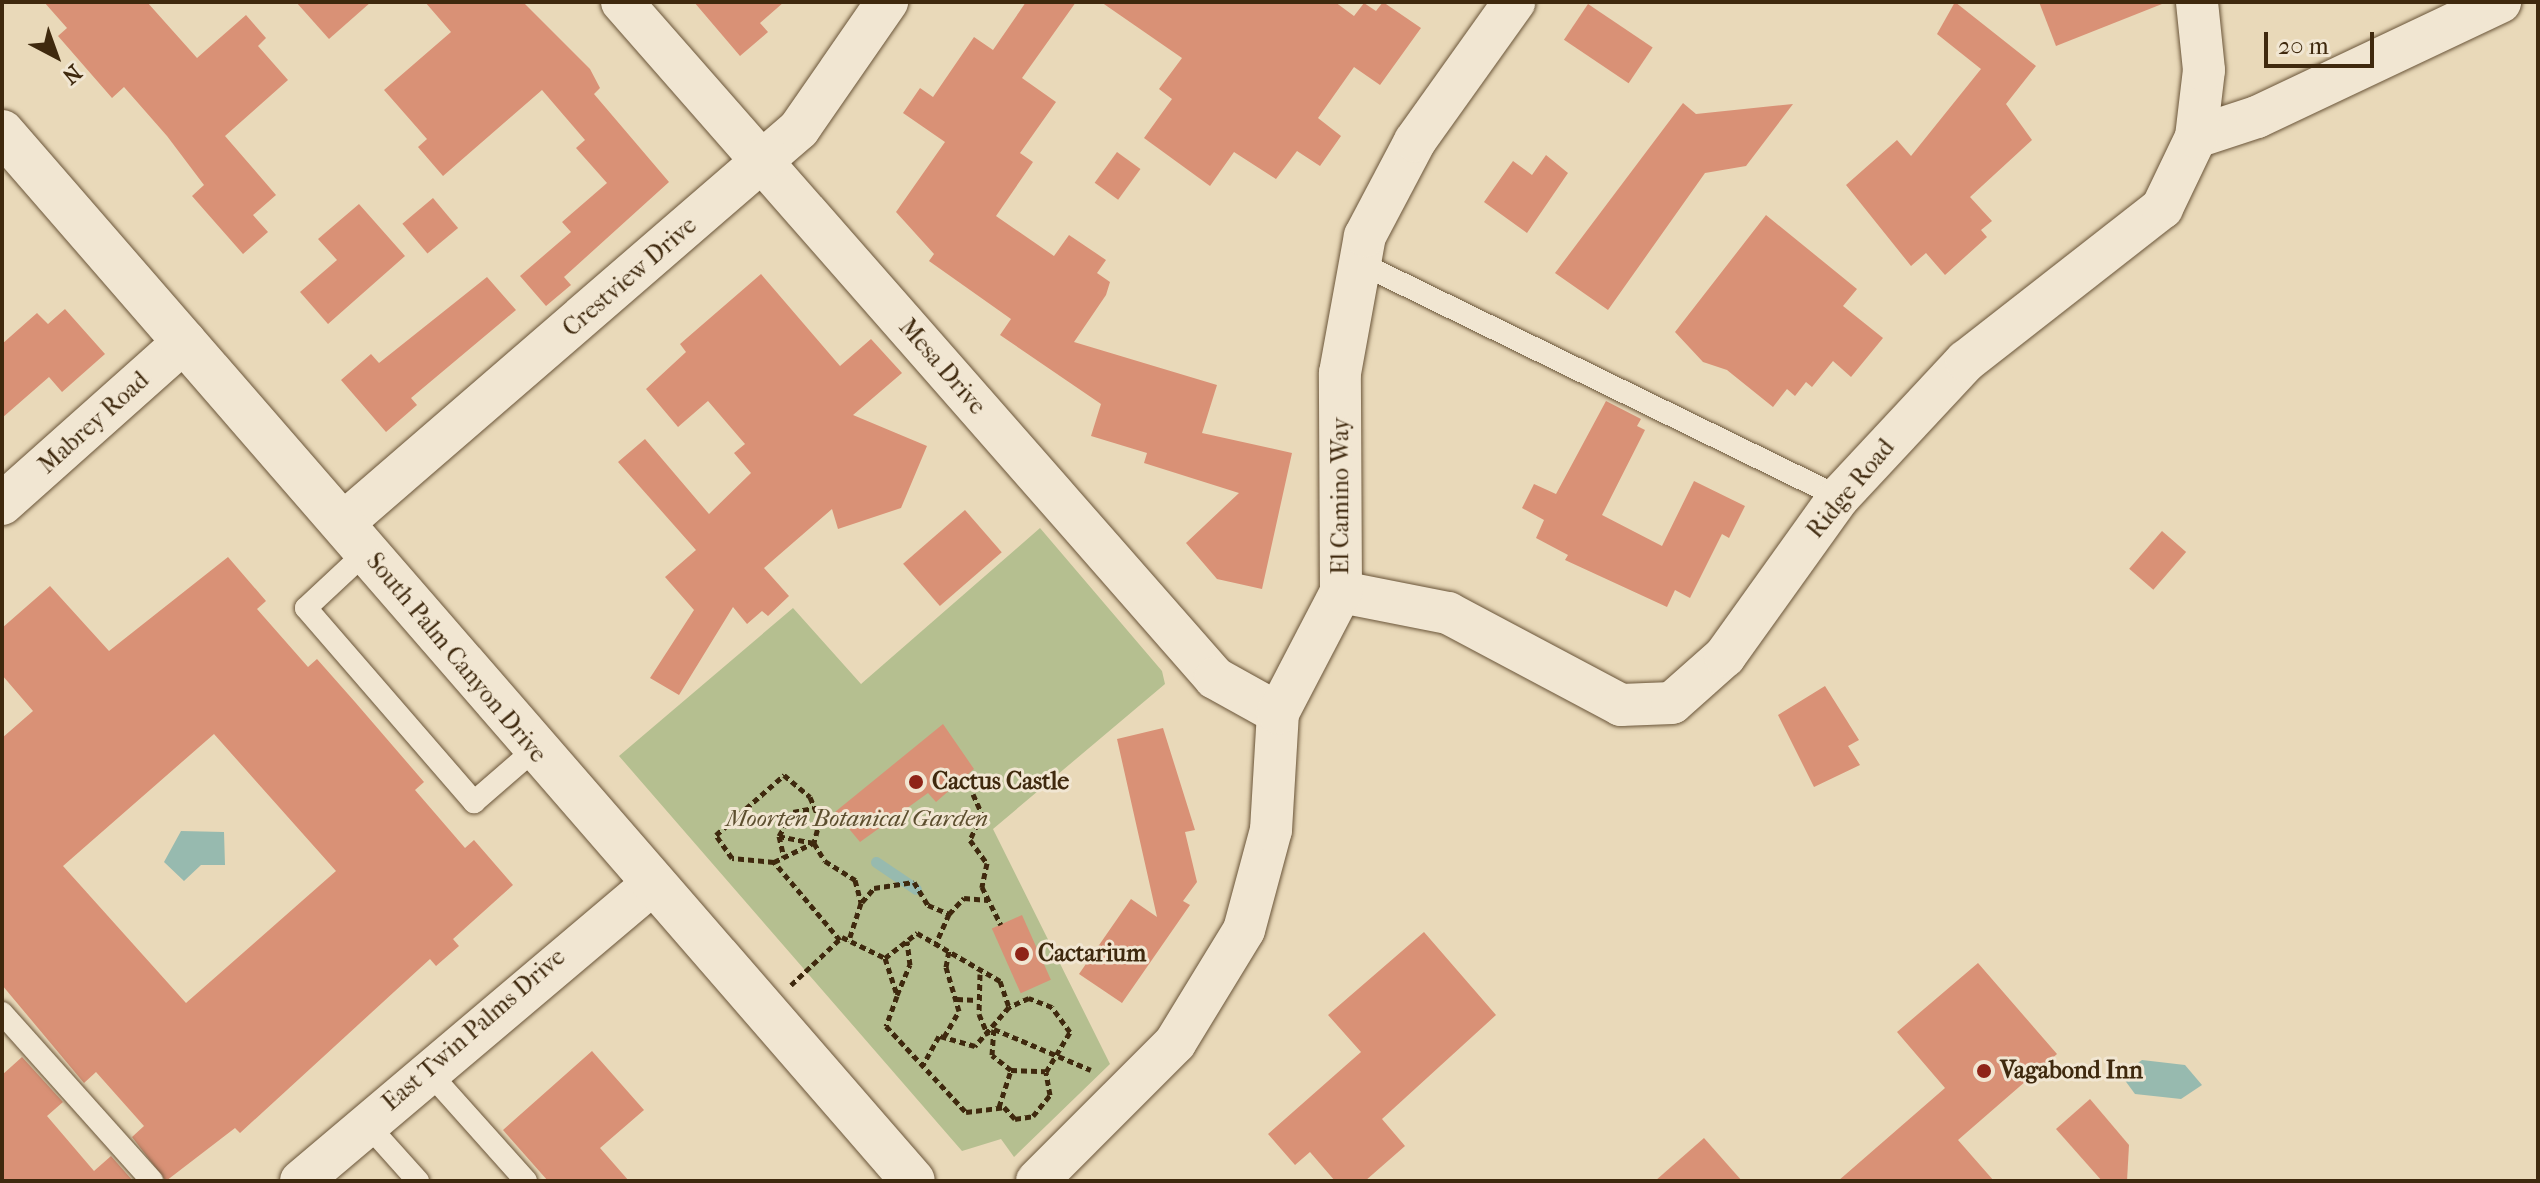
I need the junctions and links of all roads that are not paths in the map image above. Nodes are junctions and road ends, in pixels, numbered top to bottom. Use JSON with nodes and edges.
{"nodes":[{"id":1,"x":622,"y":2,"type":"edge"},
{"id":2,"x":887,"y":2,"type":"edge"},
{"id":3,"x":1514,"y":2,"type":"edge"},
{"id":4,"x":2197,"y":2,"type":"edge"},
{"id":5,"x":2500,"y":2,"type":"edge"},
{"id":6,"x":2,"y":132,"type":"edge"},
{"id":7,"x":2196,"y":137,"type":"junction"},
{"id":8,"x":762,"y":163,"type":"junction"},
{"id":9,"x":1360,"y":263,"type":"junction"},
{"id":10,"x":185,"y":341,"type":"junction"},
{"id":11,"x":1839,"y":497,"type":"junction"},
{"id":12,"x":2,"y":504,"type":"edge"},
{"id":13,"x":354,"y":538,"type":"junction"},
{"id":14,"x":1341,"y":592,"type":"junction"},
{"id":15,"x":1278,"y":713,"type":"junction"},
{"id":16,"x":534,"y":750,"type":"junction"},
{"id":17,"x":652,"y":884,"type":"junction"},
{"id":18,"x":2,"y":1013,"type":"edge"},
{"id":19,"x":426,"y":1069,"type":"junction"},
{"id":20,"x":366,"y":1123,"type":"junction"},
{"id":21,"x":152,"y":1181,"type":"edge"},
{"id":22,"x":301,"y":1181,"type":"edge"},
{"id":23,"x":418,"y":1181,"type":"edge"},
{"id":24,"x":526,"y":1181,"type":"edge"},
{"id":25,"x":913,"y":1181,"type":"edge"},
{"id":26,"x":1037,"y":1181,"type":"edge"}],
"edges":[{"from":1,"to":8,"type":"street","name":"Mesa Drive"},
{"from":2,"to":8,"type":"street","name":"Crestview Drive"},
{"from":3,"to":9,"type":"street","name":"El Camino Way"},
{"from":4,"to":7,"type":"street","name":"Ridge Road"},
{"from":5,"to":7,"type":"street"},
{"from":6,"to":10,"type":"street","name":"South Palm Canyon Drive"},
{"from":7,"to":11,"type":"street","name":"Ridge Road"},
{"from":8,"to":13,"type":"street","name":"Crestview Drive"},
{"from":8,"to":15,"type":"street","name":"Mesa Drive"},
{"from":9,"to":11,"type":"lane"},
{"from":9,"to":14,"type":"street","name":"El Camino Way"},
{"from":10,"to":12,"type":"street","name":"Mabrey Road"},
{"from":10,"to":13,"type":"street","name":"South Palm Canyon Drive"},
{"from":11,"to":14,"type":"street","name":"Ridge Road"},
{"from":13,"to":16,"type":"street","name":"South Palm Canyon Drive"},
{"from":13,"to":16,"type":"lane"},
{"from":14,"to":15,"type":"street","name":"El Camino Way"},
{"from":15,"to":26,"type":"street","name":"El Camino Way"},
{"from":16,"to":17,"type":"street","name":"South Palm Canyon Drive"},
{"from":17,"to":19,"type":"street","name":"East Twin Palms Drive"},
{"from":17,"to":25,"type":"street","name":"South Palm Canyon Drive"},
{"from":18,"to":21,"type":"lane"},
{"from":19,"to":20,"type":"street","name":"East Twin Palms Drive"},
{"from":19,"to":24,"type":"lane"},
{"from":20,"to":22,"type":"street","name":"East Twin Palms Drive"},
{"from":20,"to":23,"type":"lane"}]}
